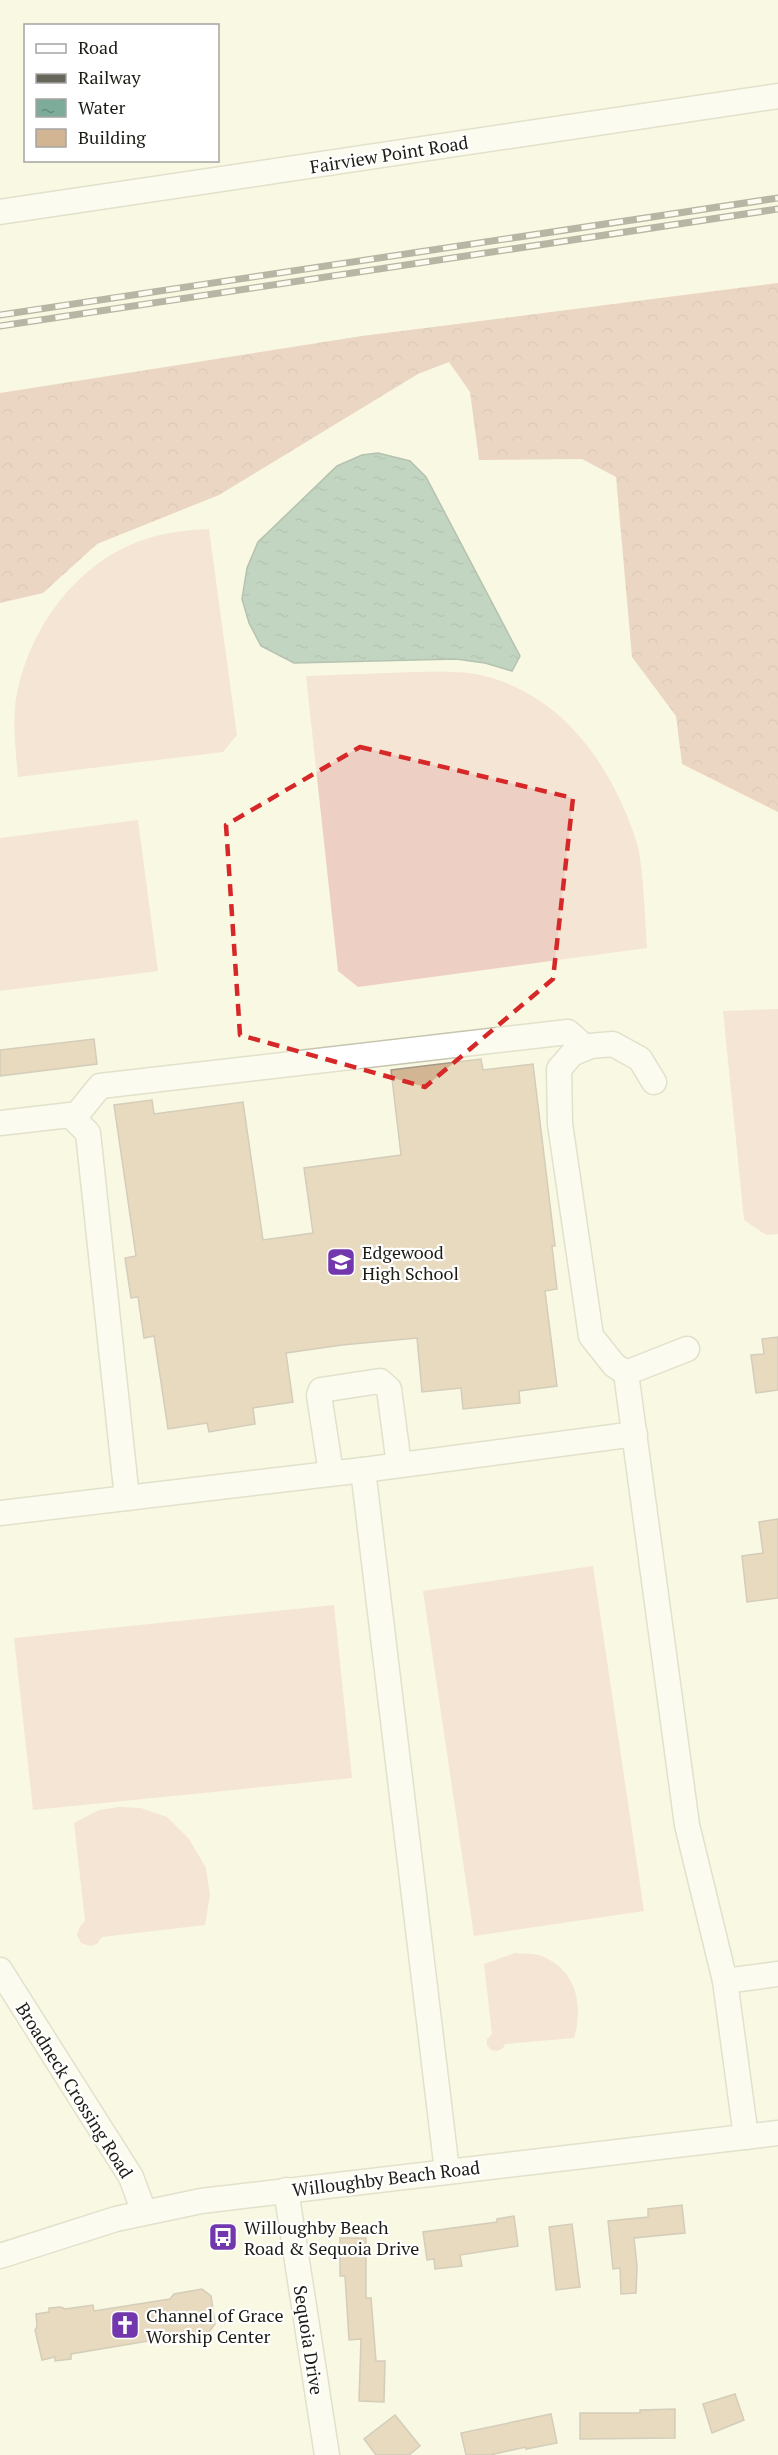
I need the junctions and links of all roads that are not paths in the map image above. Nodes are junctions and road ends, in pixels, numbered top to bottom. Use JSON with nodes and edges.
{"nodes":[{"id":1,"x":778,"y":96,"type":"edge"},
{"id":2,"x":0,"y":212,"type":"edge"},
{"id":3,"x":586,"y":1048,"type":"junction"},
{"id":4,"x":654,"y":1082,"type":"dead end"},
{"id":5,"x":74,"y":1118,"type":"junction"},
{"id":6,"x":0,"y":1123,"type":"edge"},
{"id":7,"x":687,"y":1349,"type":"dead end"},
{"id":8,"x":626,"y":1373,"type":"junction"},
{"id":9,"x":635,"y":1434,"type":"junction"},
{"id":10,"x":399,"y":1465,"type":"junction"},
{"id":11,"x":363,"y":1470,"type":"junction"},
{"id":12,"x":331,"y":1473,"type":"junction"},
{"id":13,"x":126,"y":1498,"type":"junction"},
{"id":14,"x":0,"y":1514,"type":"edge"},
{"id":15,"x":0,"y":1970,"type":"edge"},
{"id":16,"x":778,"y":1974,"type":"edge"},
{"id":17,"x":725,"y":1981,"type":"junction"},
{"id":18,"x":778,"y":2133,"type":"edge"},
{"id":19,"x":746,"y":2137,"type":"junction"},
{"id":20,"x":447,"y":2171,"type":"junction"},
{"id":21,"x":286,"y":2190,"type":"junction"},
{"id":22,"x":144,"y":2212,"type":"junction"},
{"id":23,"x":0,"y":2256,"type":"edge"},
{"id":24,"x":327,"y":2455,"type":"edge"}],
"edges":[{"from":1,"to":2,"type":"street","name":"Fairview Point Road"},
{"from":3,"to":4,"type":"street"},
{"from":3,"to":5,"type":"street"},
{"from":3,"to":8,"type":"street"},
{"from":5,"to":6,"type":"street"},
{"from":5,"to":13,"type":"street"},
{"from":7,"to":8,"type":"street"},
{"from":8,"to":9,"type":"street"},
{"from":9,"to":10,"type":"street"},
{"from":9,"to":17,"type":"street"},
{"from":10,"to":11,"type":"street"},
{"from":10,"to":12,"type":"street"},
{"from":11,"to":12,"type":"street"},
{"from":11,"to":20,"type":"street"},
{"from":12,"to":13,"type":"street"},
{"from":13,"to":14,"type":"street"},
{"from":15,"to":22,"type":"street","name":"Broadneck Crossing Road"},
{"from":16,"to":17,"type":"street"},
{"from":17,"to":19,"type":"street"},
{"from":18,"to":19,"type":"street","name":"Willoughby Beach Road"},
{"from":19,"to":20,"type":"street","name":"Willoughby Beach Road"},
{"from":20,"to":21,"type":"street","name":"Willoughby Beach Road"},
{"from":21,"to":22,"type":"street","name":"Willoughby Beach Road"},
{"from":21,"to":24,"type":"street","name":"Sequoia Drive"},
{"from":22,"to":23,"type":"street","name":"Willoughby Beach Road"}]}
